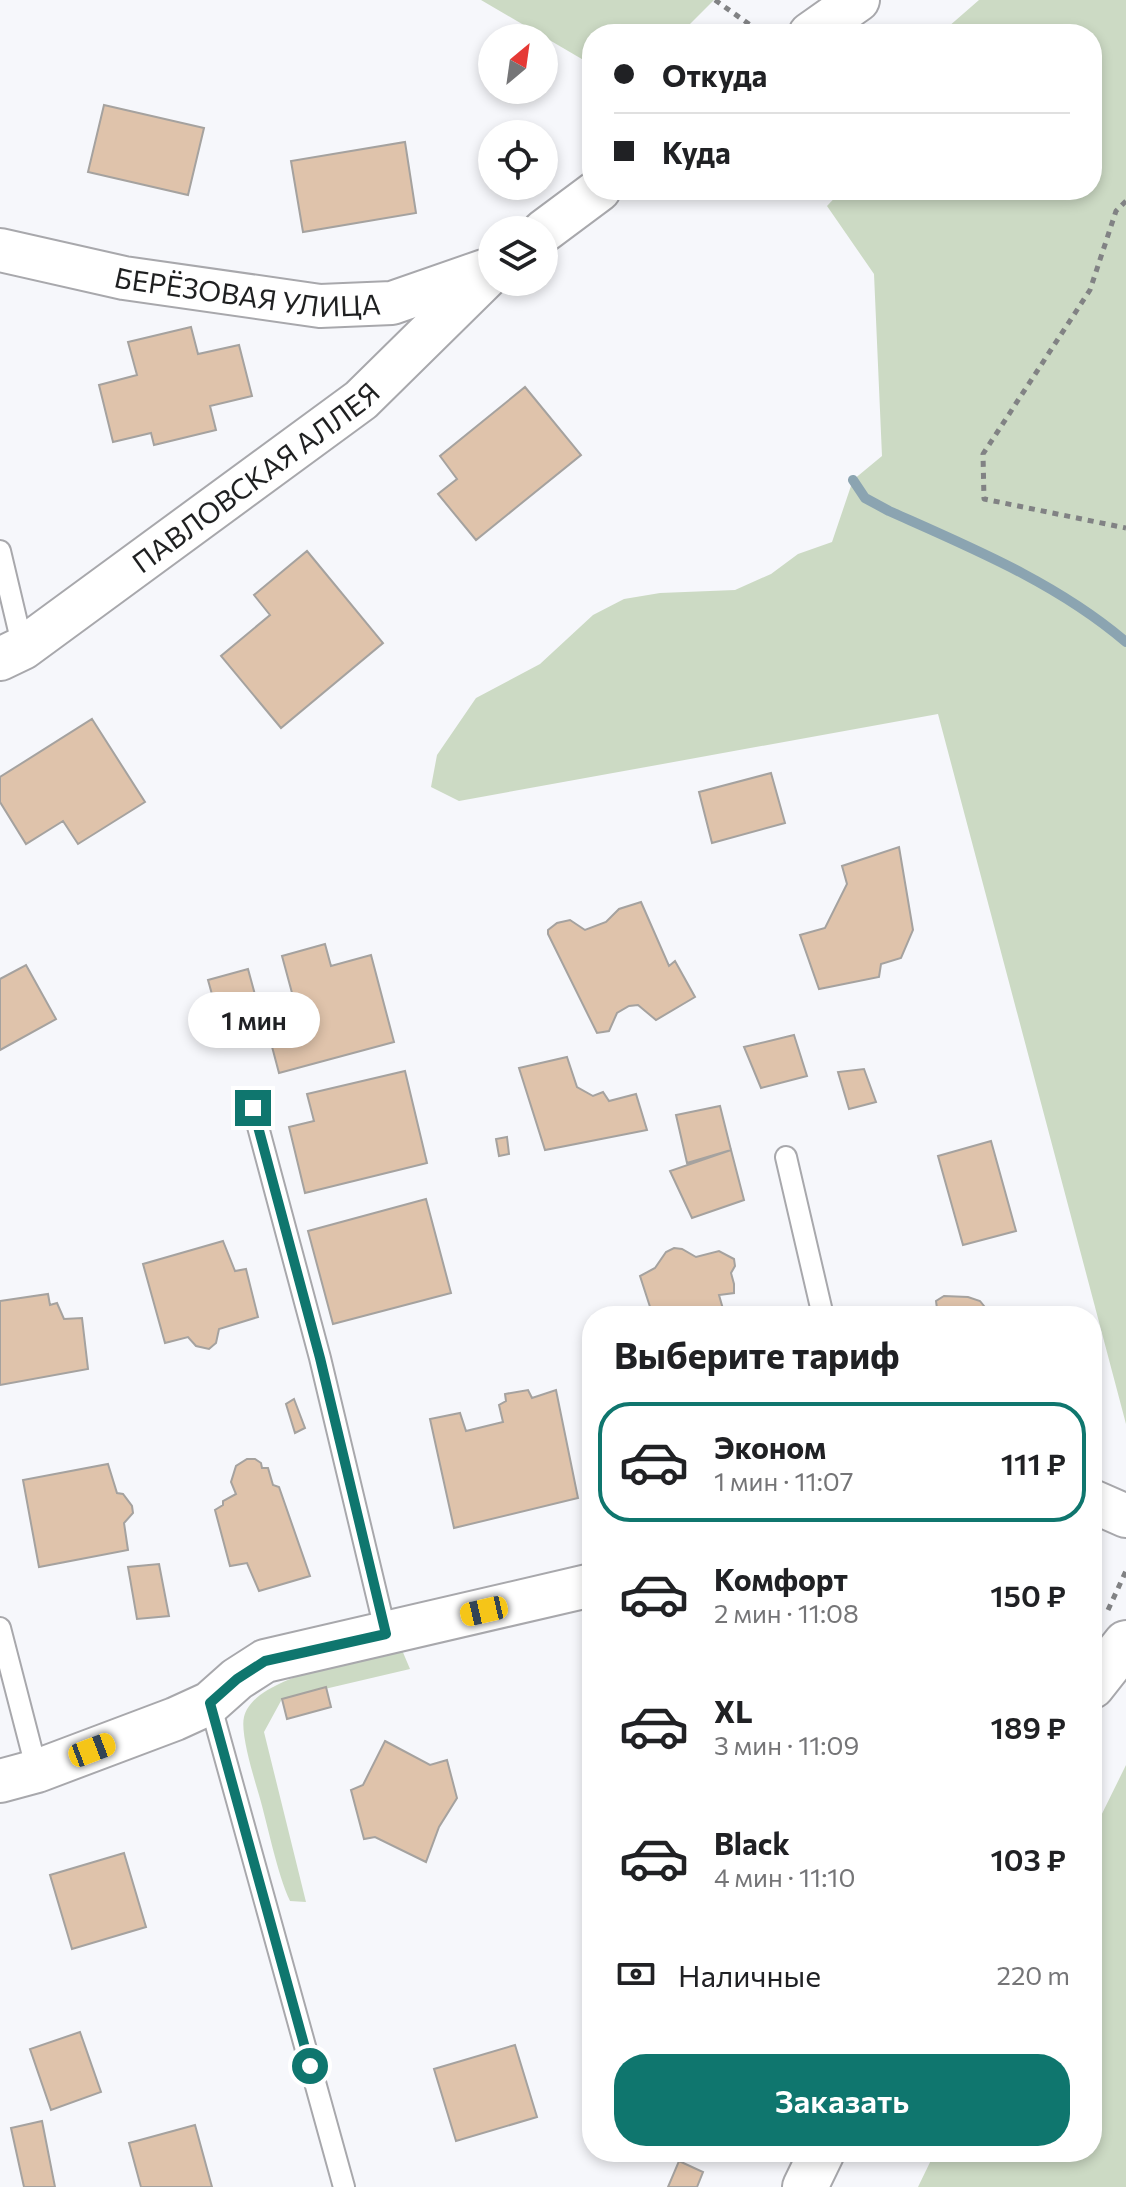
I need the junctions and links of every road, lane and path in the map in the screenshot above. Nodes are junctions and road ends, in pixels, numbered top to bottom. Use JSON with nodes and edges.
{"nodes":[{"id":1,"x":715,"y":0,"type":"edge"},
{"id":2,"x":858,"y":0,"type":"edge"},
{"id":3,"x":749,"y":24,"type":"edge"},
{"id":4,"x":824,"y":24,"type":"edge"},
{"id":5,"x":586,"y":200,"type":"edge"},
{"id":6,"x":1126,"y":201,"type":"edge"},
{"id":7,"x":558,"y":221,"type":"edge"},
{"id":8,"x":0,"y":250,"type":"edge"},
{"id":9,"x":478,"y":275,"type":"edge"},
{"id":10,"x":478,"y":284,"type":"edge"},
{"id":11,"x":1126,"y":528,"type":"edge"},
{"id":12,"x":0,"y":551,"type":"edge"},
{"id":13,"x":12,"y":654,"type":"edge"},
{"id":14,"x":253,"y":1108,"type":"dead end"},
{"id":15,"x":786,"y":1157,"type":"dead end"},
{"id":16,"x":821,"y":1306,"type":"edge"},
{"id":17,"x":1102,"y":1505,"type":"edge"},
{"id":18,"x":1126,"y":1516,"type":"edge"},
{"id":19,"x":582,"y":1587,"type":"edge"},
{"id":20,"x":0,"y":1628,"type":"edge"},
{"id":21,"x":386,"y":1634,"type":"junction"},
{"id":22,"x":1126,"y":1643,"type":"edge"},
{"id":23,"x":1102,"y":1673,"type":"edge"},
{"id":24,"x":210,"y":1703,"type":"junction"},
{"id":25,"x":18,"y":1776,"type":"edge"},
{"id":26,"x":817,"y":2162,"type":"edge"},
{"id":27,"x":344,"y":2187,"type":"edge"},
{"id":28,"x":805,"y":2187,"type":"edge"}],
"edges":[{"from":1,"to":3,"type":"path"},
{"from":2,"to":4,"type":"street"},
{"from":5,"to":7,"type":"street"},
{"from":6,"to":11,"type":"path"},
{"from":8,"to":9,"type":"street","name":"БЕРЁЗОВАЯ УЛИЦА"},
{"from":10,"to":13,"type":"street","name":"ПАВЛОВСКАЯ АЛЛЕЯ"},
{"from":12,"to":13,"type":"lane"},
{"from":14,"to":21,"type":"lane"},
{"from":15,"to":16,"type":"lane"},
{"from":17,"to":18,"type":"street"},
{"from":19,"to":21,"type":"street"},
{"from":20,"to":25,"type":"lane"},
{"from":21,"to":24,"type":"street"},
{"from":22,"to":23,"type":"main road"},
{"from":24,"to":25,"type":"street"},
{"from":24,"to":27,"type":"lane"},
{"from":26,"to":28,"type":"main road"}]}
